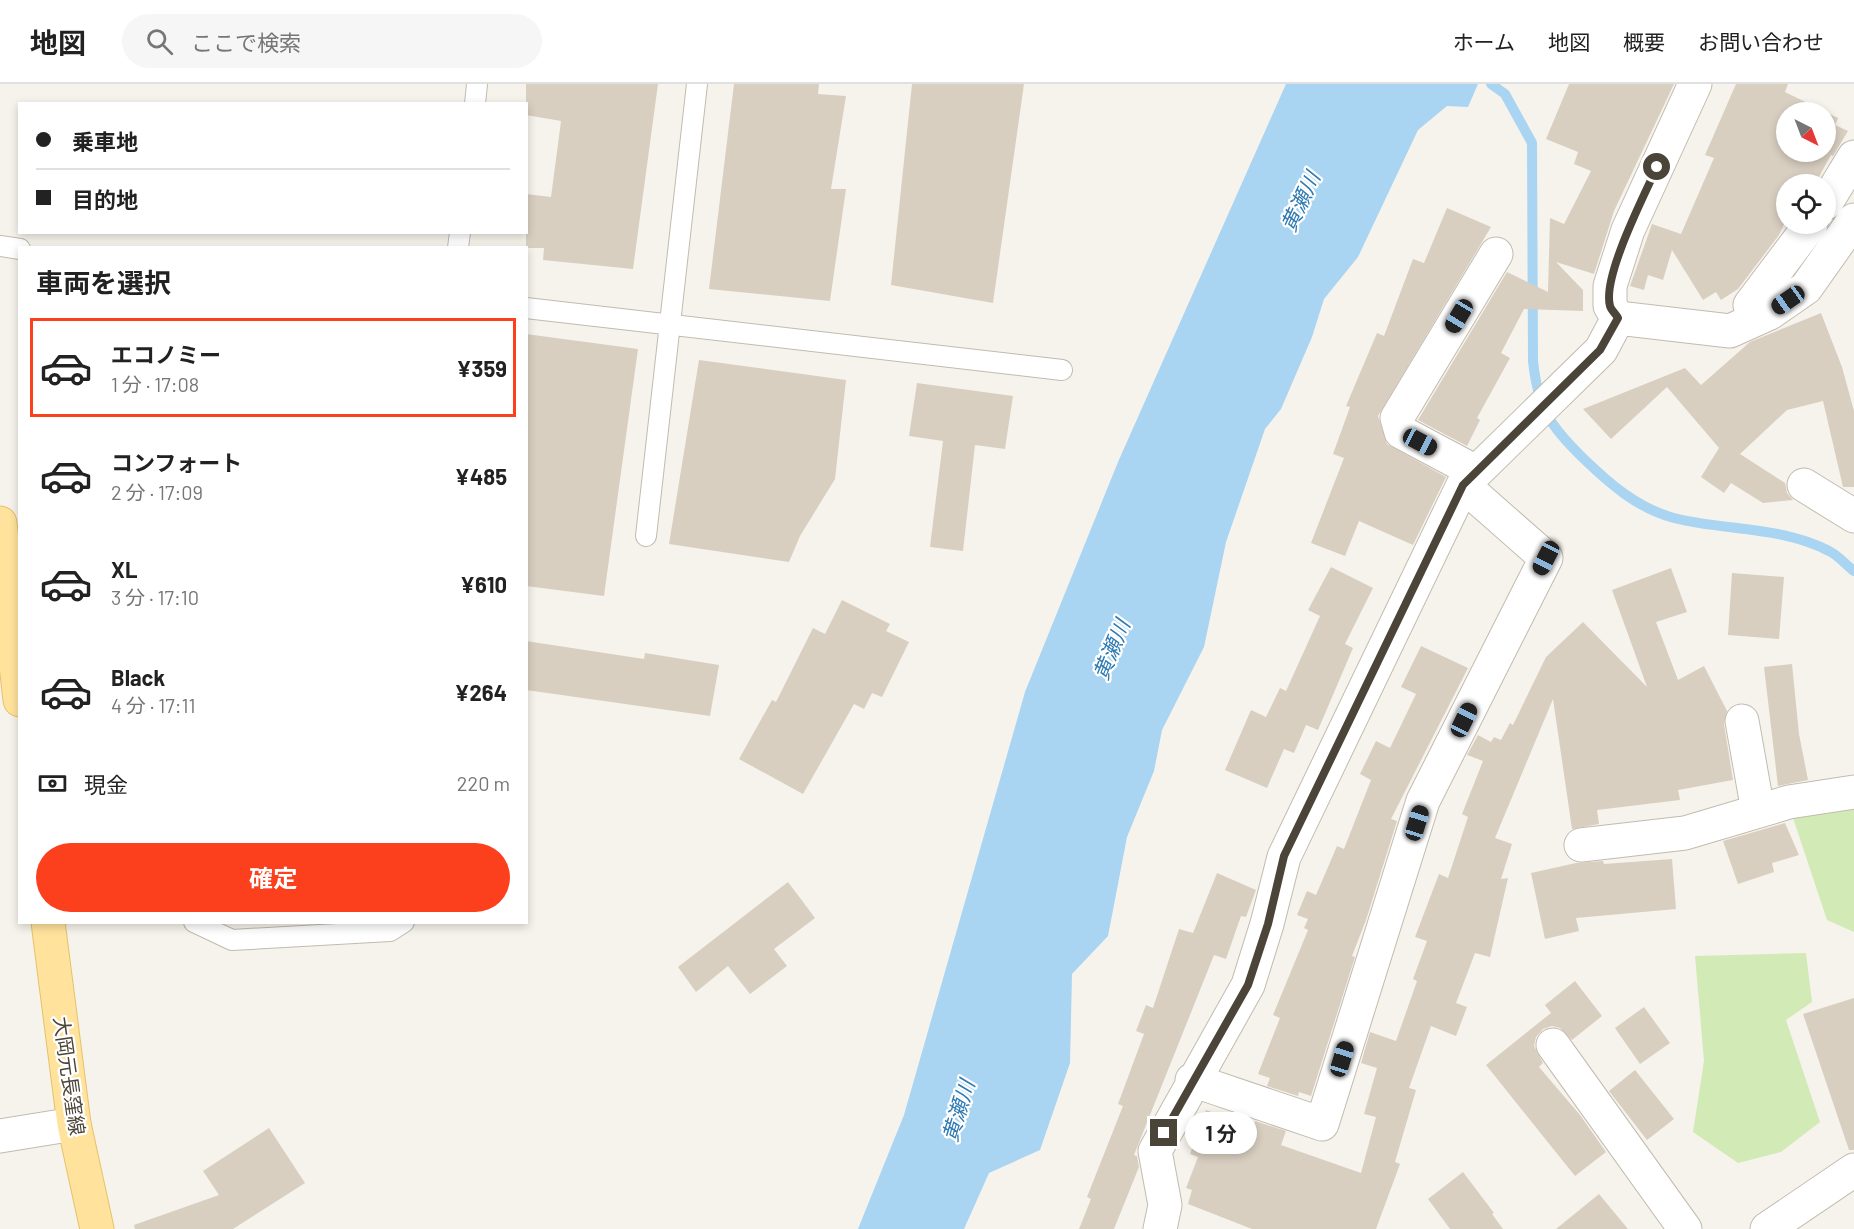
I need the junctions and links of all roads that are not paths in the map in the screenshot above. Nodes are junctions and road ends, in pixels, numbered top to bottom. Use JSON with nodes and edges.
{"nodes":[{"id":1,"x":477,"y":84,"type":"edge"},
{"id":2,"x":697,"y":84,"type":"edge"},
{"id":3,"x":1695,"y":84,"type":"edge"},
{"id":4,"x":475,"y":102,"type":"edge"},
{"id":5,"x":1854,"y":157,"type":"edge"},
{"id":6,"x":1836,"y":187,"type":"edge"},
{"id":7,"x":1854,"y":220,"type":"edge"},
{"id":8,"x":1803,"y":234,"type":"edge"},
{"id":9,"x":0,"y":246,"type":"edge"},
{"id":10,"x":18,"y":249,"type":"edge"},
{"id":11,"x":1496,"y":254,"type":"dead end"},
{"id":12,"x":528,"y":308,"type":"edge"},
{"id":13,"x":1618,"y":318,"type":"junction"},
{"id":14,"x":1754,"y":320,"type":"junction"},
{"id":15,"x":672,"y":325,"type":"junction"},
{"id":16,"x":1062,"y":370,"type":"dead end"},
{"id":17,"x":1469,"y":478,"type":"junction"},
{"id":18,"x":1804,"y":485,"type":"dead end"},
{"id":19,"x":1854,"y":516,"type":"edge"},
{"id":20,"x":0,"y":523,"type":"edge"},
{"id":21,"x":646,"y":537,"type":"dead end"},
{"id":22,"x":5,"y":627,"type":"edge"},
{"id":23,"x":18,"y":690,"type":"edge"},
{"id":24,"x":1742,"y":721,"type":"dead end"},
{"id":25,"x":1854,"y":792,"type":"edge"},
{"id":26,"x":1758,"y":811,"type":"junction"},
{"id":27,"x":1581,"y":844,"type":"dead end"},
{"id":28,"x":48,"y":924,"type":"edge"},
{"id":29,"x":198,"y":924,"type":"edge"},
{"id":30,"x":401,"y":924,"type":"edge"},
{"id":31,"x":1553,"y":1046,"type":"dead end"},
{"id":32,"x":1192,"y":1080,"type":"junction"},
{"id":33,"x":74,"y":1124,"type":"junction"},
{"id":34,"x":0,"y":1136,"type":"edge"},
{"id":35,"x":1854,"y":1170,"type":"edge"},
{"id":36,"x":1163,"y":1228,"type":"edge"},
{"id":37,"x":97,"y":1229,"type":"edge"},
{"id":38,"x":1685,"y":1229,"type":"edge"},
{"id":39,"x":1767,"y":1229,"type":"edge"}],
"edges":[{"from":1,"to":4,"type":"lane"},
{"from":2,"to":15,"type":"lane"},
{"from":3,"to":13,"type":"street"},
{"from":5,"to":6,"type":"street"},
{"from":7,"to":14,"type":"street"},
{"from":8,"to":14,"type":"street"},
{"from":9,"to":10,"type":"lane"},
{"from":11,"to":17,"type":"street"},
{"from":12,"to":15,"type":"lane"},
{"from":13,"to":14,"type":"street"},
{"from":13,"to":17,"type":"street"},
{"from":15,"to":16,"type":"lane"},
{"from":15,"to":21,"type":"lane"},
{"from":17,"to":32,"type":"street"},
{"from":17,"to":32,"type":"street"},
{"from":18,"to":19,"type":"street"},
{"from":20,"to":22,"type":"main road"},
{"from":22,"to":23,"type":"main road"},
{"from":24,"to":26,"type":"street"},
{"from":25,"to":26,"type":"street"},
{"from":26,"to":27,"type":"street"},
{"from":28,"to":33,"type":"main road","name":"大岡元長窪線"},
{"from":29,"to":30,"type":"lane"},
{"from":31,"to":38,"type":"street"},
{"from":32,"to":36,"type":"street"},
{"from":33,"to":34,"type":"street"},
{"from":33,"to":37,"type":"main road","name":"大岡元長窪線"},
{"from":35,"to":39,"type":"street"}]}
